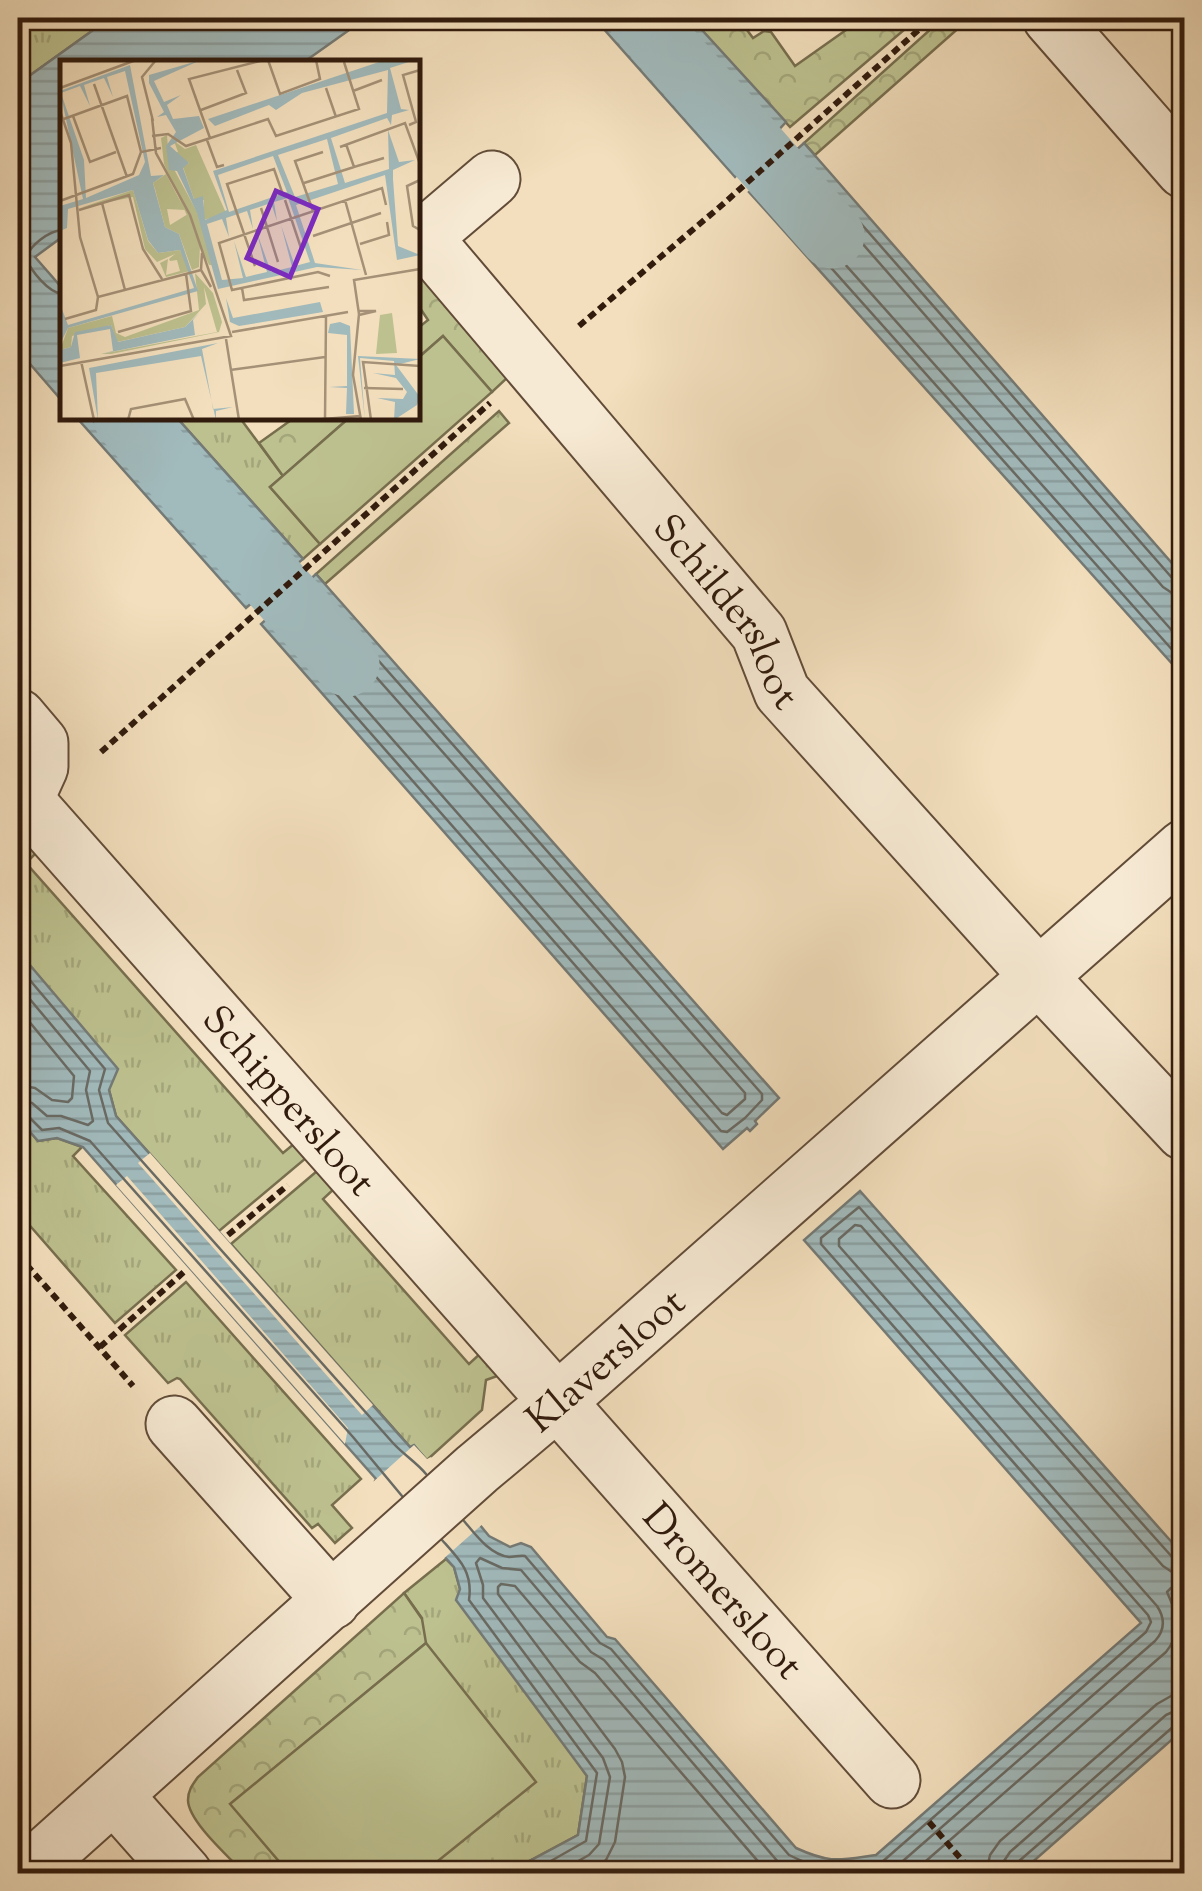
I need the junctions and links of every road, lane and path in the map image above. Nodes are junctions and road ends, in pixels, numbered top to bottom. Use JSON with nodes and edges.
{"nodes":[{"id":1,"x":932,"y":18,"type":"edge"},
{"id":2,"x":1051,"y":18,"type":"edge"},
{"id":3,"x":1184,"y":170,"type":"edge"},
{"id":4,"x":492,"y":180,"type":"dead end"},
{"id":5,"x":421,"y":240,"type":"edge"},
{"id":6,"x":533,"y":365,"type":"junction"},
{"id":7,"x":18,"y":717,"type":"edge"},
{"id":8,"x":27,"y":790,"type":"edge"},
{"id":9,"x":1184,"y":848,"type":"edge"},
{"id":10,"x":1039,"y":976,"type":"junction"},
{"id":11,"x":1184,"y":1132,"type":"edge"},
{"id":12,"x":258,"y":1210,"type":"dead end"},
{"id":13,"x":228,"y":1235,"type":"dead end"},
{"id":14,"x":18,"y":1255,"type":"edge"},
{"id":15,"x":185,"y":1272,"type":"dead end"},
{"id":16,"x":100,"y":1347,"type":"junction"},
{"id":17,"x":558,"y":1401,"type":"junction"},
{"id":18,"x":174,"y":1424,"type":"joint"},
{"id":19,"x":332,"y":1600,"type":"junction"},
{"id":20,"x":892,"y":1780,"type":"dead end"},
{"id":21,"x":114,"y":1796,"type":"junction"},
{"id":22,"x":25,"y":1874,"type":"edge"},
{"id":23,"x":184,"y":1874,"type":"edge"}],
"edges":[{"from":1,"to":6,"type":"path"},
{"from":2,"to":3,"type":"street"},
{"from":4,"to":5,"type":"street","name":"Schildersloot"},
{"from":5,"to":6,"type":"street","name":"Schildersloot"},
{"from":6,"to":8,"type":"path"},
{"from":6,"to":10,"type":"street","name":"Schildersloot"},
{"from":7,"to":8,"type":"street","name":"Schippersloot"},
{"from":8,"to":17,"type":"street","name":"Schippersloot"},
{"from":9,"to":10,"type":"street","name":"Klaversloot"},
{"from":10,"to":11,"type":"street","name":"Schildersloot"},
{"from":10,"to":17,"type":"street","name":"Klaversloot"},
{"from":12,"to":13,"type":"path"},
{"from":14,"to":16,"type":"path"},
{"from":15,"to":16,"type":"path"},
{"from":16,"to":18,"type":"path"},
{"from":17,"to":19,"type":"street","name":"Klaversloot"},
{"from":17,"to":20,"type":"street","name":"Dromersloot"},
{"from":18,"to":19,"type":"street"},
{"from":19,"to":21,"type":"street","name":"Klaversloot"},
{"from":21,"to":22,"type":"street","name":"Klaversloot"},
{"from":21,"to":23,"type":"street"}]}
